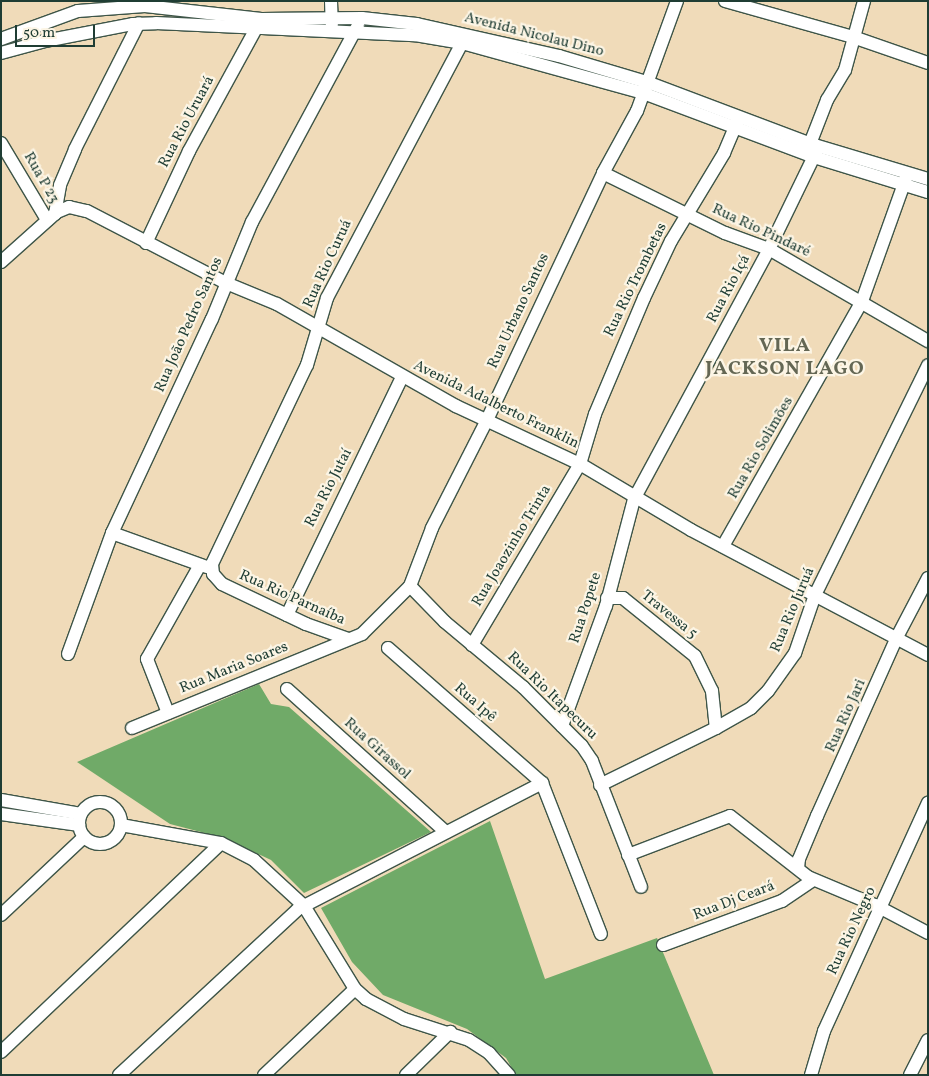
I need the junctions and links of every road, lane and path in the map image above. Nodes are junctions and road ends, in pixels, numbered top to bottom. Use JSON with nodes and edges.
{"nodes":[{"id":1,"x":331,"y":1,"type":"edge"},
{"id":2,"x":677,"y":1,"type":"edge"},
{"id":3,"x":725,"y":1,"type":"edge"},
{"id":4,"x":864,"y":1,"type":"edge"},
{"id":5,"x":146,"y":3,"type":"edge"},
{"id":6,"x":362,"y":18,"type":"junction"},
{"id":7,"x":138,"y":23,"type":"junction"},
{"id":8,"x":258,"y":24,"type":"junction"},
{"id":9,"x":332,"y":24,"type":"junction"},
{"id":10,"x":355,"y":31,"type":"junction"},
{"id":11,"x":853,"y":37,"type":"junction"},
{"id":12,"x":1,"y":39,"type":"edge"},
{"id":13,"x":462,"y":43,"type":"junction"},
{"id":14,"x":1,"y":53,"type":"edge"},
{"id":15,"x":928,"y":64,"type":"edge"},
{"id":16,"x":645,"y":88,"type":"junction"},
{"id":17,"x":737,"y":122,"type":"junction"},
{"id":18,"x":813,"y":150,"type":"junction"},
{"id":19,"x":3,"y":151,"type":"edge"},
{"id":20,"x":603,"y":173,"type":"junction"},
{"id":21,"x":906,"y":178,"type":"junction"},
{"id":22,"x":928,"y":179,"type":"edge"},
{"id":23,"x":928,"y":192,"type":"edge"},
{"id":24,"x":687,"y":213,"type":"junction"},
{"id":25,"x":51,"y":217,"type":"junction"},
{"id":26,"x":146,"y":243,"type":"junction"},
{"id":27,"x":768,"y":249,"type":"junction"},
{"id":28,"x":1,"y":262,"type":"edge"},
{"id":29,"x":226,"y":283,"type":"junction"},
{"id":30,"x":862,"y":301,"type":"junction"},
{"id":31,"x":318,"y":326,"type":"junction"},
{"id":32,"x":928,"y":341,"type":"edge"},
{"id":33,"x":928,"y":365,"type":"edge"},
{"id":34,"x":402,"y":377,"type":"junction"},
{"id":35,"x":487,"y":420,"type":"junction"},
{"id":36,"x":580,"y":464,"type":"junction"},
{"id":37,"x":634,"y":499,"type":"junction"},
{"id":38,"x":112,"y":533,"type":"junction"},
{"id":39,"x":723,"y":546,"type":"junction"},
{"id":40,"x":208,"y":564,"type":"junction"},
{"id":41,"x":928,"y":578,"type":"edge"},
{"id":42,"x":410,"y":586,"type":"junction"},
{"id":43,"x":815,"y":595,"type":"junction"},
{"id":44,"x":607,"y":598,"type":"junction"},
{"id":45,"x":288,"y":615,"type":"junction"},
{"id":46,"x":348,"y":639,"type":"junction"},
{"id":47,"x":896,"y":639,"type":"junction"},
{"id":48,"x":472,"y":645,"type":"junction"},
{"id":49,"x":388,"y":648,"type":"dead end"},
{"id":50,"x":68,"y":654,"type":"dead end"},
{"id":51,"x":928,"y":654,"type":"edge"},
{"id":52,"x":287,"y":689,"type":"dead end"},
{"id":53,"x":168,"y":713,"type":"junction"},
{"id":54,"x":562,"y":726,"type":"junction"},
{"id":55,"x":132,"y":728,"type":"dead end"},
{"id":56,"x":716,"y":728,"type":"junction"},
{"id":57,"x":542,"y":783,"type":"junction"},
{"id":58,"x":600,"y":784,"type":"junction"},
{"id":59,"x":1,"y":800,"type":"edge"},
{"id":60,"x":928,"y":803,"type":"edge"},
{"id":61,"x":1,"y":814,"type":"edge"},
{"id":62,"x":80,"y":820,"type":"junction"},
{"id":63,"x":121,"y":825,"type":"junction"},
{"id":64,"x":446,"y":832,"type":"junction"},
{"id":65,"x":84,"y":837,"type":"junction"},
{"id":66,"x":221,"y":843,"type":"junction"},
{"id":67,"x":628,"y":855,"type":"junction"},
{"id":68,"x":798,"y":868,"type":"junction"},
{"id":69,"x":813,"y":880,"type":"junction"},
{"id":70,"x":641,"y":887,"type":"dead end"},
{"id":71,"x":304,"y":906,"type":"junction"},
{"id":72,"x":881,"y":909,"type":"junction"},
{"id":73,"x":1,"y":916,"type":"edge"},
{"id":74,"x":928,"y":933,"type":"edge"},
{"id":75,"x":601,"y":934,"type":"dead end"},
{"id":76,"x":663,"y":945,"type":"dead end"},
{"id":77,"x":355,"y":989,"type":"junction"},
{"id":78,"x":450,"y":1032,"type":"junction"},
{"id":79,"x":928,"y":1040,"type":"edge"},
{"id":80,"x":1,"y":1052,"type":"edge"},
{"id":81,"x":119,"y":1075,"type":"edge"},
{"id":82,"x":264,"y":1075,"type":"edge"},
{"id":83,"x":406,"y":1075,"type":"edge"},
{"id":84,"x":509,"y":1075,"type":"edge"},
{"id":85,"x":811,"y":1075,"type":"edge"},
{"id":86,"x":910,"y":1075,"type":"edge"}],
"edges":[{"from":1,"to":9,"type":"street"},
{"from":2,"to":16,"type":"street","name":"Rua Urbano Santos"},
{"from":3,"to":11,"type":"street"},
{"from":4,"to":11,"type":"street","name":"Rua Rio Içá"},
{"from":5,"to":8,"type":"street","name":"Avenida Nicolau Dino"},
{"from":5,"to":12,"type":"street","name":"Avenida Nicolau Dino"},
{"from":6,"to":9,"type":"street","name":"Avenida Nicolau Dino"},
{"from":6,"to":10,"type":"street","name":"Rua João Pedro Santos"},
{"from":6,"to":16,"type":"street","name":"Avenida Nicolau Dino"},
{"from":7,"to":8,"type":"street","name":"Avenida Nicolau Dino"},
{"from":7,"to":14,"type":"street","name":"Avenida Nicolau Dino"},
{"from":7,"to":25,"type":"street"},
{"from":8,"to":9,"type":"street","name":"Avenida Nicolau Dino"},
{"from":8,"to":26,"type":"street","name":"Rua Rio Uruará"},
{"from":9,"to":10,"type":"street","name":"Avenida Nicolau Dino"},
{"from":10,"to":13,"type":"street","name":"Avenida Nicolau Dino"},
{"from":10,"to":29,"type":"street","name":"Rua João Pedro Santos"},
{"from":11,"to":15,"type":"street"},
{"from":11,"to":18,"type":"street","name":"Rua Rio Içá"},
{"from":13,"to":16,"type":"street","name":"Avenida Nicolau Dino"},
{"from":13,"to":31,"type":"street","name":"Rua Rio Curuá"},
{"from":16,"to":17,"type":"street","name":"Avenida Nicolau Dino"},
{"from":16,"to":20,"type":"street","name":"Rua Urbano Santos"},
{"from":17,"to":18,"type":"street","name":"Avenida Nicolau Dino"},
{"from":17,"to":24,"type":"street","name":"Rua Rio Trombetas"},
{"from":18,"to":21,"type":"street","name":"Avenida Nicolau Dino"},
{"from":18,"to":27,"type":"street","name":"Rua Rio Içá"},
{"from":19,"to":25,"type":"street","name":"Rua P 23"},
{"from":20,"to":24,"type":"street","name":"Rua Rio Pindaré"},
{"from":20,"to":35,"type":"street","name":"Rua Urbano Santos"},
{"from":21,"to":22,"type":"street","name":"Avenida Nicolau Dino"},
{"from":21,"to":23,"type":"street","name":"Avenida Nicolau Dino"},
{"from":21,"to":30,"type":"street","name":"Rua Rio Solimões"},
{"from":24,"to":27,"type":"street","name":"Rua Rio Pindaré"},
{"from":24,"to":36,"type":"street","name":"Rua Rio Trombetas"},
{"from":25,"to":26,"type":"street","name":"Avenida Adalberto Franklin"},
{"from":25,"to":28,"type":"street"},
{"from":26,"to":29,"type":"street","name":"Avenida Adalberto Franklin"},
{"from":27,"to":30,"type":"street","name":"Rua Rio Pindaré"},
{"from":27,"to":37,"type":"street","name":"Rua Rio Içá"},
{"from":29,"to":31,"type":"street","name":"Avenida Adalberto Franklin"},
{"from":29,"to":38,"type":"street","name":"Rua João Pedro Santos"},
{"from":30,"to":32,"type":"street","name":"Rua Rio Pindaré"},
{"from":30,"to":39,"type":"street","name":"Rua Rio Solimões"},
{"from":31,"to":34,"type":"street","name":"Avenida Adalberto Franklin"},
{"from":31,"to":40,"type":"street","name":"Rua Rio Curuá"},
{"from":33,"to":43,"type":"street","name":"Rua Rio Juruá"},
{"from":34,"to":35,"type":"street","name":"Avenida Adalberto Franklin"},
{"from":34,"to":45,"type":"street","name":"Rua Rio Jutaí"},
{"from":35,"to":36,"type":"street","name":"Avenida Adalberto Franklin"},
{"from":35,"to":42,"type":"street","name":"Rua Urbano Santos"},
{"from":36,"to":37,"type":"street","name":"Avenida Adalberto Franklin"},
{"from":36,"to":48,"type":"street","name":"Rua Joaozinho Trinta"},
{"from":37,"to":39,"type":"street","name":"Avenida Adalberto Franklin"},
{"from":37,"to":44,"type":"street","name":"Rua Popete"},
{"from":38,"to":40,"type":"street"},
{"from":38,"to":50,"type":"street","name":"Rua João Pedro Santos"},
{"from":39,"to":43,"type":"street","name":"Avenida Adalberto Franklin"},
{"from":40,"to":45,"type":"street","name":"Rua Rio Parnaíba"},
{"from":40,"to":53,"type":"street","name":"Rua Rio Curuá"},
{"from":41,"to":47,"type":"street","name":"Rua Rio Jari"},
{"from":42,"to":46,"type":"street","name":"Rua Urbano Santos"},
{"from":42,"to":48,"type":"street","name":"Rua Rio Itapecuru"},
{"from":43,"to":47,"type":"street","name":"Avenida Adalberto Franklin"},
{"from":43,"to":56,"type":"street","name":"Rua Rio Juruá"},
{"from":44,"to":54,"type":"street","name":"Rua Popete"},
{"from":44,"to":56,"type":"street","name":"Travessa 5"},
{"from":45,"to":46,"type":"street","name":"Rua Rio Parnaíba"},
{"from":46,"to":53,"type":"street","name":"Rua Maria Soares"},
{"from":47,"to":51,"type":"street","name":"Avenida Adalberto Franklin"},
{"from":47,"to":68,"type":"street","name":"Rua Rio Jari"},
{"from":48,"to":54,"type":"street","name":"Rua Rio Itapecuru"},
{"from":49,"to":57,"type":"street","name":"Rua Ipê"},
{"from":52,"to":64,"type":"street","name":"Rua Girassol"},
{"from":53,"to":55,"type":"street","name":"Rua Maria Soares"},
{"from":54,"to":58,"type":"street","name":"Rua Rio Itapecuru"},
{"from":56,"to":58,"type":"street","name":"Rua Rio Juruá"},
{"from":57,"to":64,"type":"street"},
{"from":57,"to":75,"type":"street"},
{"from":58,"to":67,"type":"street","name":"Rua Rio Itapecuru"},
{"from":59,"to":62,"type":"street"},
{"from":60,"to":72,"type":"street","name":"Rua Rio Negro"},
{"from":61,"to":62,"type":"street"},
{"from":62,"to":63,"type":"street"},
{"from":62,"to":65,"type":"street"},
{"from":63,"to":65,"type":"street"},
{"from":63,"to":66,"type":"street"},
{"from":64,"to":71,"type":"street"},
{"from":65,"to":73,"type":"street"},
{"from":66,"to":71,"type":"street"},
{"from":66,"to":80,"type":"street"},
{"from":67,"to":68,"type":"street"},
{"from":67,"to":70,"type":"street","name":"Rua Rio Itapecuru"},
{"from":68,"to":69,"type":"street"},
{"from":69,"to":72,"type":"street"},
{"from":69,"to":76,"type":"street","name":"Rua Dj Ceará"},
{"from":71,"to":77,"type":"street"},
{"from":71,"to":81,"type":"street"},
{"from":72,"to":74,"type":"street"},
{"from":72,"to":85,"type":"street","name":"Rua Rio Negro"},
{"from":77,"to":78,"type":"street"},
{"from":77,"to":82,"type":"street"},
{"from":78,"to":83,"type":"street"},
{"from":78,"to":84,"type":"street"},
{"from":79,"to":86,"type":"street"}]}
